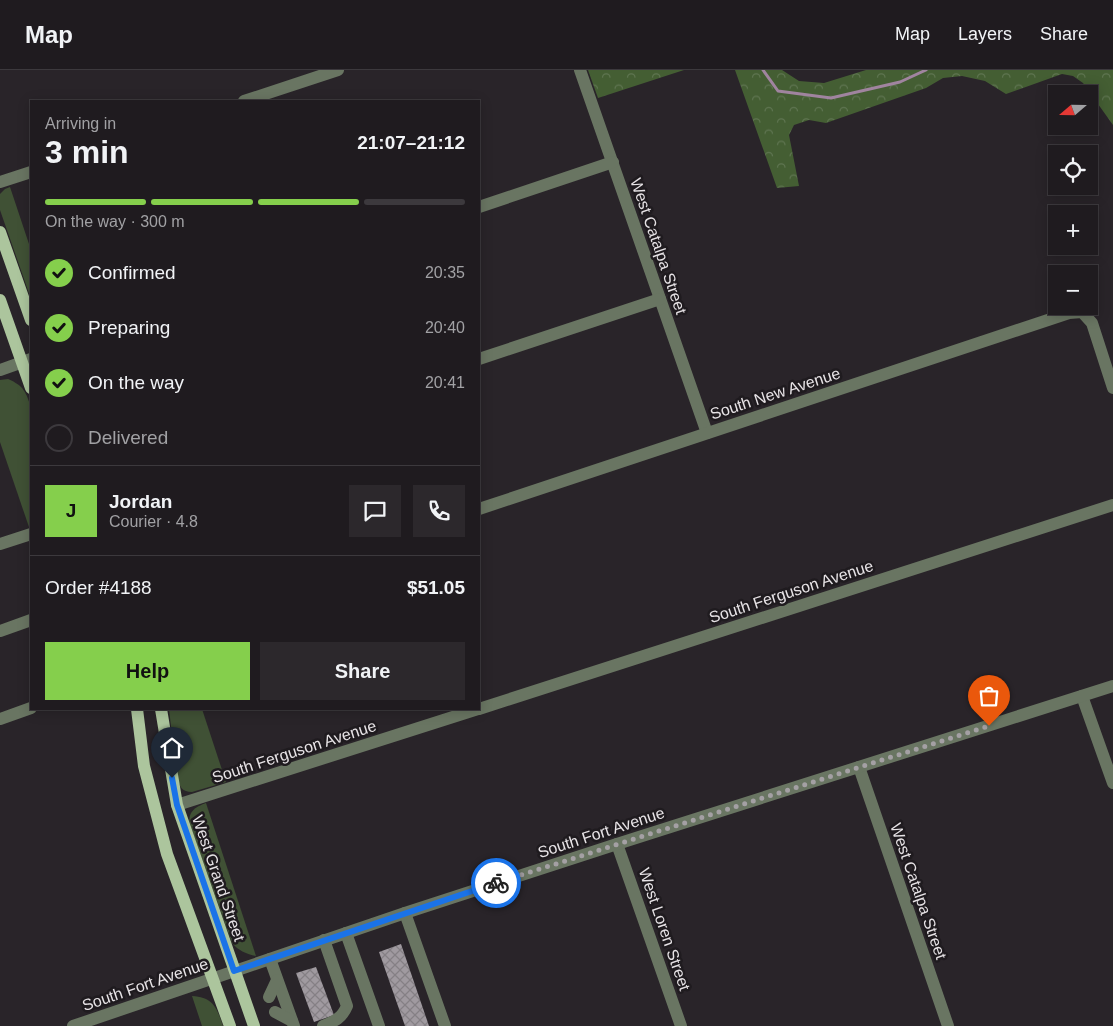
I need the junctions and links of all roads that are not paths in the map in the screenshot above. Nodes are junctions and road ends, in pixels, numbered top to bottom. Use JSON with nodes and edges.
{"nodes":[{"id":1,"x":338,"y":70,"type":"edge"},
{"id":2,"x":580,"y":70,"type":"edge"},
{"id":3,"x":247,"y":100,"type":"edge"},
{"id":4,"x":613,"y":162,"type":"junction"},
{"id":5,"x":30,"y":172,"type":"edge"},
{"id":6,"x":0,"y":182,"type":"edge"},
{"id":7,"x":480,"y":207,"type":"edge"},
{"id":8,"x":0,"y":232,"type":"edge"},
{"id":9,"x":660,"y":298,"type":"junction"},
{"id":10,"x":0,"y":300,"type":"edge"},
{"id":11,"x":30,"y":317,"type":"edge"},
{"id":12,"x":480,"y":359,"type":"edge"},
{"id":13,"x":27,"y":361,"type":"edge"},
{"id":14,"x":0,"y":370,"type":"edge"},
{"id":15,"x":30,"y":381,"type":"edge"},
{"id":16,"x":1113,"y":388,"type":"edge"},
{"id":17,"x":707,"y":433,"type":"junction"},
{"id":18,"x":1113,"y":505,"type":"edge"},
{"id":19,"x":480,"y":509,"type":"edge"},
{"id":20,"x":30,"y":534,"type":"edge"},
{"id":21,"x":0,"y":544,"type":"edge"},
{"id":22,"x":30,"y":620,"type":"edge"},
{"id":23,"x":0,"y":631,"type":"edge"},
{"id":24,"x":1113,"y":686,"type":"edge"},
{"id":25,"x":1082,"y":696,"type":"junction"},
{"id":26,"x":30,"y":708,"type":"edge"},
{"id":27,"x":480,"y":708,"type":"edge"},
{"id":28,"x":137,"y":710,"type":"edge"},
{"id":29,"x":161,"y":710,"type":"edge"},
{"id":30,"x":475,"y":710,"type":"edge"},
{"id":31,"x":0,"y":719,"type":"edge"},
{"id":32,"x":859,"y":767,"type":"junction"},
{"id":33,"x":1113,"y":783,"type":"edge"},
{"id":34,"x":177,"y":805,"type":"junction"},
{"id":35,"x":617,"y":844,"type":"junction"},
{"id":36,"x":406,"y":913,"type":"junction"},
{"id":37,"x":346,"y":933,"type":"junction"},
{"id":38,"x":324,"y":940,"type":"junction"},
{"id":39,"x":270,"y":959,"type":"junction"},
{"id":40,"x":234,"y":971,"type":"junction"},
{"id":41,"x":213,"y":978,"type":"junction"},
{"id":42,"x":277,"y":980,"type":"junction"},
{"id":43,"x":269,"y":997,"type":"dead end"},
{"id":44,"x":275,"y":1012,"type":"dead end"},
{"id":45,"x":293,"y":1023,"type":"edge"},
{"id":46,"x":73,"y":1026,"type":"edge"},
{"id":47,"x":230,"y":1026,"type":"edge"},
{"id":48,"x":254,"y":1026,"type":"edge"},
{"id":49,"x":323,"y":1026,"type":"edge"},
{"id":50,"x":379,"y":1026,"type":"edge"},
{"id":51,"x":445,"y":1026,"type":"edge"},
{"id":52,"x":681,"y":1026,"type":"edge"},
{"id":53,"x":948,"y":1026,"type":"edge"}],
"edges":[{"from":1,"to":3,"type":"street"},
{"from":2,"to":4,"type":"street","name":"West Catalpa Street"},
{"from":4,"to":7,"type":"street"},
{"from":4,"to":9,"type":"street","name":"West Catalpa Street"},
{"from":5,"to":6,"type":"street"},
{"from":8,"to":11,"type":"main road"},
{"from":9,"to":12,"type":"street"},
{"from":9,"to":17,"type":"street","name":"West Catalpa Street"},
{"from":10,"to":13,"type":"main road"},
{"from":13,"to":14,"type":"street"},
{"from":13,"to":15,"type":"main road"},
{"from":16,"to":17,"type":"street","name":"South New Avenue"},
{"from":17,"to":19,"type":"street","name":"South New Avenue"},
{"from":18,"to":27,"type":"street","name":"South Ferguson Avenue"},
{"from":20,"to":21,"type":"street"},
{"from":22,"to":23,"type":"street"},
{"from":24,"to":25,"type":"street","name":"South Fort Avenue"},
{"from":25,"to":32,"type":"street","name":"South Fort Avenue"},
{"from":25,"to":33,"type":"street"},
{"from":26,"to":31,"type":"street"},
{"from":28,"to":41,"type":"main road"},
{"from":29,"to":34,"type":"main road","name":"West Grand Street"},
{"from":30,"to":34,"type":"street","name":"South Ferguson Avenue"},
{"from":32,"to":35,"type":"street","name":"South Fort Avenue"},
{"from":32,"to":53,"type":"street","name":"West Catalpa Street"},
{"from":34,"to":40,"type":"main road","name":"West Grand Street"},
{"from":35,"to":36,"type":"street","name":"South Fort Avenue"},
{"from":35,"to":52,"type":"street","name":"West Loren Street"},
{"from":36,"to":37,"type":"street","name":"South Fort Avenue"},
{"from":36,"to":51,"type":"street"},
{"from":37,"to":38,"type":"street","name":"South Fort Avenue"},
{"from":37,"to":50,"type":"street"},
{"from":38,"to":39,"type":"street","name":"South Fort Avenue"},
{"from":38,"to":49,"type":"street"},
{"from":39,"to":40,"type":"street","name":"South Fort Avenue"},
{"from":39,"to":42,"type":"street"},
{"from":40,"to":41,"type":"street","name":"South Fort Avenue"},
{"from":40,"to":48,"type":"main road","name":"West Grand Street"},
{"from":41,"to":46,"type":"street","name":"South Fort Avenue"},
{"from":41,"to":47,"type":"main road"},
{"from":42,"to":43,"type":"street"},
{"from":42,"to":45,"type":"street"},
{"from":44,"to":45,"type":"street"}]}
